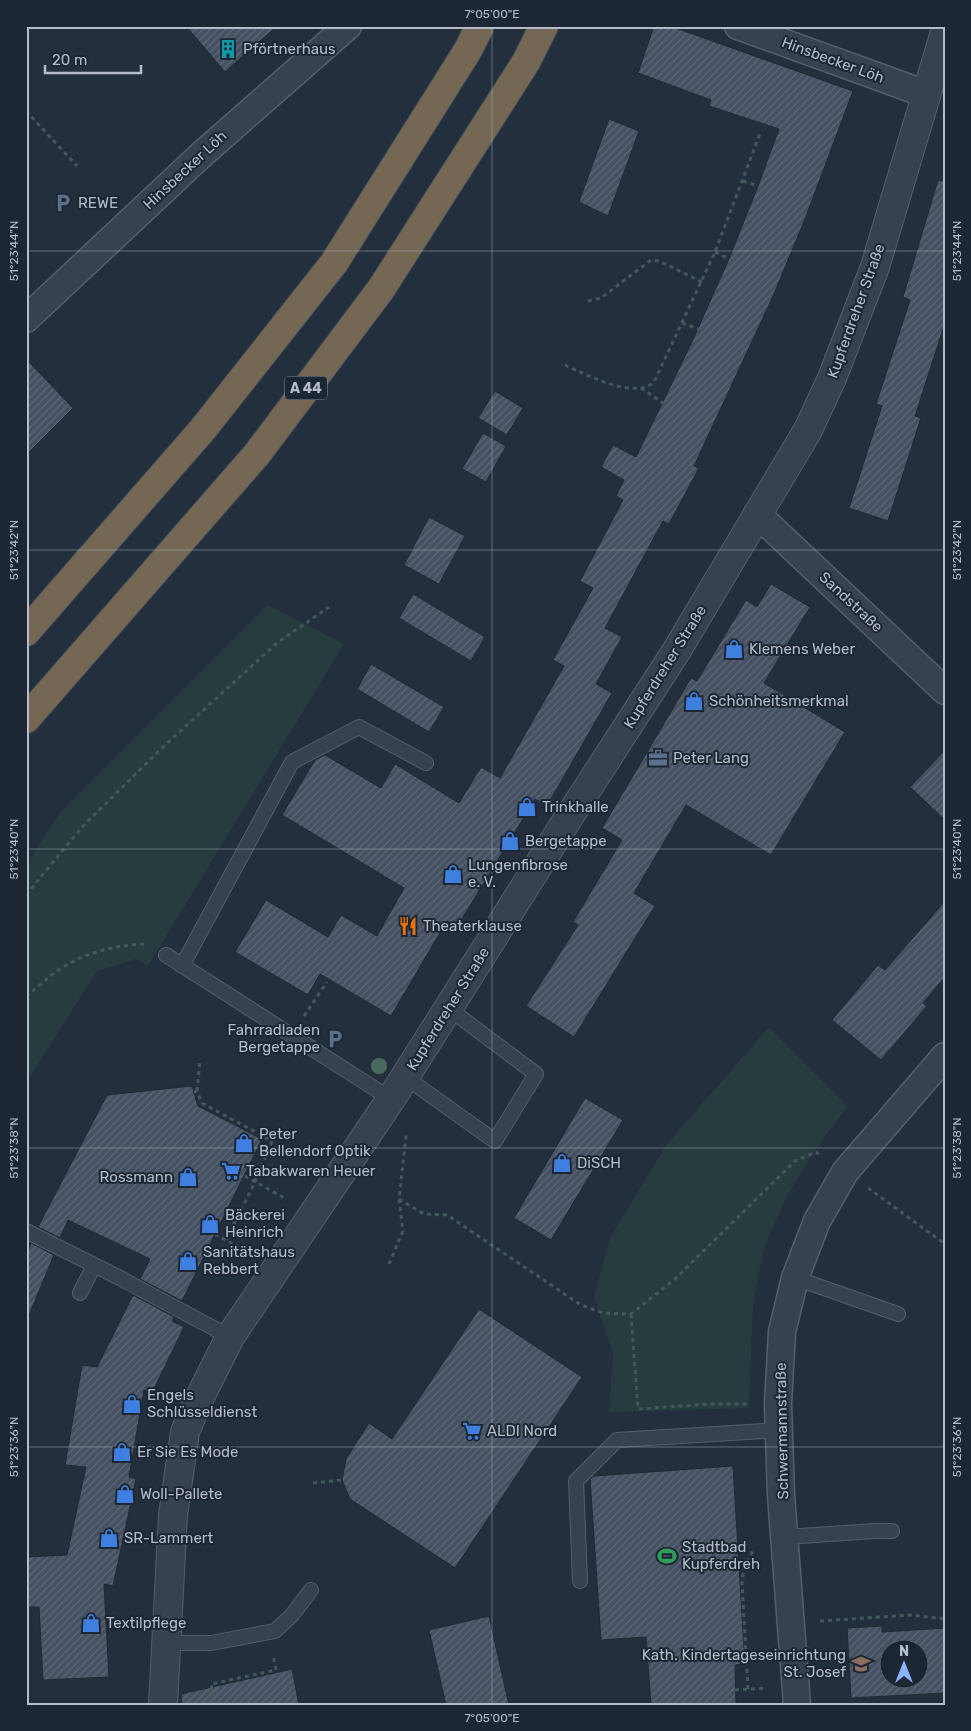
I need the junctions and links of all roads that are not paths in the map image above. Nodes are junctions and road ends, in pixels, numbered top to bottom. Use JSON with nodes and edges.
{"nodes":[{"id":1,"x":348,"y":26,"type":"edge"},
{"id":2,"x":480,"y":26,"type":"edge"},
{"id":3,"x":544,"y":26,"type":"edge"},
{"id":4,"x":738,"y":26,"type":"edge"},
{"id":5,"x":945,"y":32,"type":"edge"},
{"id":6,"x":926,"y":94,"type":"junction"},
{"id":7,"x":26,"y":319,"type":"edge"},
{"id":8,"x":757,"y":514,"type":"junction"},
{"id":9,"x":26,"y":632,"type":"edge"},
{"id":10,"x":945,"y":690,"type":"edge"},
{"id":11,"x":26,"y":719,"type":"edge"},
{"id":12,"x":426,"y":763,"type":"dead end"},
{"id":13,"x":166,"y":956,"type":"road end"},
{"id":14,"x":182,"y":966,"type":"junction"},
{"id":15,"x":448,"y":1008,"type":"junction"},
{"id":16,"x":945,"y":1056,"type":"edge"},
{"id":17,"x":398,"y":1088,"type":"junction"},
{"id":18,"x":26,"y":1231,"type":"edge"},
{"id":19,"x":94,"y":1266,"type":"junction"},
{"id":20,"x":796,"y":1278,"type":"junction"},
{"id":21,"x":80,"y":1294,"type":"dead end"},
{"id":22,"x":898,"y":1314,"type":"dead end"},
{"id":23,"x":230,"y":1337,"type":"junction"},
{"id":24,"x":779,"y":1430,"type":"junction"},
{"id":25,"x":785,"y":1529,"type":"junction"},
{"id":26,"x":892,"y":1531,"type":"dead end"},
{"id":27,"x":580,"y":1582,"type":"dead end"},
{"id":28,"x":311,"y":1590,"type":"dead end"},
{"id":29,"x":165,"y":1643,"type":"junction"},
{"id":30,"x":163,"y":1705,"type":"edge"},
{"id":31,"x":798,"y":1705,"type":"edge"}],
"edges":[{"from":1,"to":7,"type":"street","name":"Hinsbecker Löh"},
{"from":2,"to":9,"type":"highway"},
{"from":3,"to":11,"type":"highway","number":"A 44"},
{"from":4,"to":6,"type":"street","name":"Hinsbecker Löh"},
{"from":5,"to":6,"type":"street","name":"Kupferdreher Straße"},
{"from":6,"to":8,"type":"street","name":"Kupferdreher Straße"},
{"from":8,"to":10,"type":"street","name":"Sandstraße"},
{"from":8,"to":15,"type":"street","name":"Kupferdreher Straße"},
{"from":12,"to":14,"type":"lane"},
{"from":13,"to":14,"type":"lane"},
{"from":14,"to":17,"type":"lane"},
{"from":15,"to":17,"type":"street","name":"Kupferdreher Straße"},
{"from":15,"to":17,"type":"lane"},
{"from":16,"to":20,"type":"street","name":"Schwermannstraße"},
{"from":17,"to":23,"type":"street","name":"Kupferdreher Straße"},
{"from":18,"to":19,"type":"lane"},
{"from":19,"to":21,"type":"lane"},
{"from":19,"to":23,"type":"lane"},
{"from":20,"to":22,"type":"lane"},
{"from":20,"to":24,"type":"street","name":"Schwermannstraße"},
{"from":23,"to":29,"type":"street","name":"Kupferdreher Straße"},
{"from":24,"to":25,"type":"street","name":"Schwermannstraße"},
{"from":24,"to":27,"type":"lane"},
{"from":25,"to":26,"type":"lane"},
{"from":25,"to":31,"type":"street","name":"Schwermannstraße"},
{"from":28,"to":29,"type":"lane"},
{"from":29,"to":30,"type":"street","name":"Kupferdreher Straße"}]}
